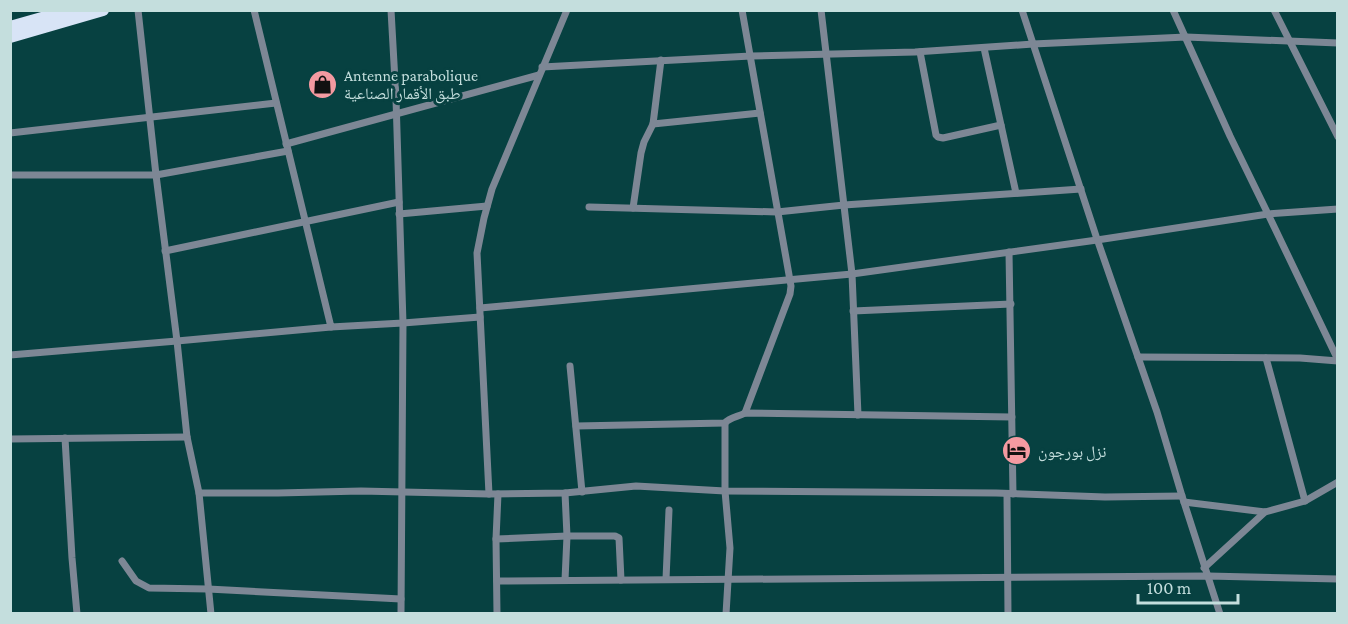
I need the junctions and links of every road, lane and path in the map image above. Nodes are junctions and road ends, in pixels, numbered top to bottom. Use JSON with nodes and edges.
{"nodes":[{"id":1,"x":70,"y":10,"type":"edge"},
{"id":2,"x":103,"y":10,"type":"edge"},
{"id":3,"x":138,"y":10,"type":"edge"},
{"id":4,"x":254,"y":10,"type":"edge"},
{"id":5,"x":391,"y":10,"type":"edge"},
{"id":6,"x":567,"y":10,"type":"edge"},
{"id":7,"x":742,"y":10,"type":"edge"},
{"id":8,"x":821,"y":10,"type":"edge"},
{"id":9,"x":1022,"y":10,"type":"edge"},
{"id":10,"x":1173,"y":10,"type":"edge"},
{"id":11,"x":1274,"y":10,"type":"edge"},
{"id":12,"x":10,"y":27,"type":"edge"},
{"id":13,"x":10,"y":37,"type":"edge"},
{"id":14,"x":1186,"y":37,"type":"junction"},
{"id":15,"x":1289,"y":42,"type":"junction"},
{"id":16,"x":1338,"y":43,"type":"edge"},
{"id":17,"x":1033,"y":44,"type":"junction"},
{"id":18,"x":984,"y":48,"type":"junction"},
{"id":19,"x":920,"y":52,"type":"junction"},
{"id":20,"x":825,"y":54,"type":"junction"},
{"id":21,"x":751,"y":56,"type":"junction"},
{"id":22,"x":661,"y":60,"type":"junction"},
{"id":23,"x":542,"y":67,"type":"junction"},
{"id":24,"x":539,"y":75,"type":"junction"},
{"id":25,"x":276,"y":103,"type":"junction"},
{"id":26,"x":760,"y":113,"type":"junction"},
{"id":27,"x":396,"y":114,"type":"junction"},
{"id":28,"x":150,"y":118,"type":"junction"},
{"id":29,"x":653,"y":124,"type":"junction"},
{"id":30,"x":1001,"y":125,"type":"junction"},
{"id":31,"x":10,"y":133,"type":"edge"},
{"id":32,"x":1338,"y":137,"type":"edge"},
{"id":33,"x":287,"y":147,"type":"junction"},
{"id":34,"x":10,"y":175,"type":"edge"},
{"id":35,"x":156,"y":175,"type":"junction"},
{"id":36,"x":1080,"y":189,"type":"junction"},
{"id":37,"x":1016,"y":193,"type":"junction"},
{"id":38,"x":399,"y":202,"type":"junction"},
{"id":39,"x":844,"y":205,"type":"junction"},
{"id":40,"x":487,"y":206,"type":"junction"},
{"id":41,"x":589,"y":207,"type":"dead end"},
{"id":42,"x":633,"y":208,"type":"junction"},
{"id":43,"x":1338,"y":209,"type":"edge"},
{"id":44,"x":777,"y":212,"type":"junction"},
{"id":45,"x":399,"y":214,"type":"junction"},
{"id":46,"x":1269,"y":214,"type":"junction"},
{"id":47,"x":306,"y":221,"type":"junction"},
{"id":48,"x":1097,"y":240,"type":"junction"},
{"id":49,"x":165,"y":251,"type":"junction"},
{"id":50,"x":1009,"y":252,"type":"junction"},
{"id":51,"x":852,"y":274,"type":"junction"},
{"id":52,"x":790,"y":280,"type":"junction"},
{"id":53,"x":1011,"y":304,"type":"junction"},
{"id":54,"x":480,"y":308,"type":"junction"},
{"id":55,"x":853,"y":311,"type":"junction"},
{"id":56,"x":480,"y":317,"type":"junction"},
{"id":57,"x":403,"y":323,"type":"junction"},
{"id":58,"x":331,"y":327,"type":"junction"},
{"id":59,"x":177,"y":341,"type":"junction"},
{"id":60,"x":10,"y":355,"type":"edge"},
{"id":61,"x":1138,"y":357,"type":"junction"},
{"id":62,"x":1266,"y":358,"type":"junction"},
{"id":63,"x":1338,"y":361,"type":"edge"},
{"id":64,"x":570,"y":366,"type":"dead end"},
{"id":65,"x":745,"y":413,"type":"junction"},
{"id":66,"x":858,"y":414,"type":"junction"},
{"id":67,"x":1012,"y":417,"type":"junction"},
{"id":68,"x":725,"y":423,"type":"junction"},
{"id":69,"x":576,"y":426,"type":"junction"},
{"id":70,"x":187,"y":437,"type":"junction"},
{"id":71,"x":65,"y":438,"type":"junction"},
{"id":72,"x":10,"y":439,"type":"edge"},
{"id":73,"x":1338,"y":482,"type":"edge"},
{"id":74,"x":725,"y":491,"type":"junction"},
{"id":75,"x":401,"y":492,"type":"junction"},
{"id":76,"x":582,"y":492,"type":"junction"},
{"id":77,"x":199,"y":493,"type":"junction"},
{"id":78,"x":565,"y":493,"type":"junction"},
{"id":79,"x":489,"y":494,"type":"junction"},
{"id":80,"x":498,"y":494,"type":"junction"},
{"id":81,"x":1010,"y":494,"type":"junction"},
{"id":82,"x":1183,"y":499,"type":"junction"},
{"id":83,"x":1305,"y":501,"type":"junction"},
{"id":84,"x":669,"y":510,"type":"dead end"},
{"id":85,"x":1265,"y":512,"type":"junction"},
{"id":86,"x":567,"y":536,"type":"junction"},
{"id":87,"x":496,"y":539,"type":"junction"},
{"id":88,"x":122,"y":561,"type":"dead end"},
{"id":89,"x":1204,"y":568,"type":"junction"},
{"id":90,"x":1208,"y":576,"type":"junction"},
{"id":91,"x":1009,"y":577,"type":"junction"},
{"id":92,"x":666,"y":579,"type":"junction"},
{"id":93,"x":728,"y":579,"type":"junction"},
{"id":94,"x":1338,"y":579,"type":"edge"},
{"id":95,"x":565,"y":580,"type":"junction"},
{"id":96,"x":621,"y":580,"type":"junction"},
{"id":97,"x":496,"y":581,"type":"junction"},
{"id":98,"x":208,"y":589,"type":"junction"},
{"id":99,"x":401,"y":599,"type":"junction"},
{"id":100,"x":77,"y":614,"type":"edge"},
{"id":101,"x":211,"y":614,"type":"edge"},
{"id":102,"x":401,"y":614,"type":"edge"},
{"id":103,"x":497,"y":614,"type":"edge"},
{"id":104,"x":726,"y":614,"type":"edge"},
{"id":105,"x":1008,"y":614,"type":"edge"},
{"id":106,"x":1220,"y":614,"type":"edge"}],
"edges":[{"from":1,"to":12,"type":"highway"},
{"from":2,"to":13,"type":"highway"},
{"from":3,"to":28,"type":"street"},
{"from":4,"to":25,"type":"street"},
{"from":5,"to":27,"type":"street"},
{"from":6,"to":23,"type":"street"},
{"from":7,"to":21,"type":"street"},
{"from":8,"to":20,"type":"street"},
{"from":9,"to":17,"type":"street"},
{"from":10,"to":14,"type":"street"},
{"from":11,"to":15,"type":"street"},
{"from":14,"to":15,"type":"street"},
{"from":14,"to":17,"type":"street"},
{"from":14,"to":46,"type":"street"},
{"from":15,"to":16,"type":"street"},
{"from":15,"to":32,"type":"street"},
{"from":17,"to":18,"type":"street"},
{"from":17,"to":36,"type":"street"},
{"from":18,"to":19,"type":"street"},
{"from":18,"to":30,"type":"street"},
{"from":19,"to":20,"type":"street"},
{"from":19,"to":30,"type":"street"},
{"from":20,"to":21,"type":"street"},
{"from":20,"to":39,"type":"street"},
{"from":21,"to":22,"type":"street"},
{"from":21,"to":26,"type":"street"},
{"from":22,"to":23,"type":"street"},
{"from":22,"to":29,"type":"street"},
{"from":23,"to":24,"type":"street"},
{"from":24,"to":27,"type":"street"},
{"from":24,"to":40,"type":"street"},
{"from":25,"to":28,"type":"street"},
{"from":25,"to":33,"type":"street"},
{"from":26,"to":29,"type":"street"},
{"from":26,"to":44,"type":"street"},
{"from":27,"to":33,"type":"street"},
{"from":27,"to":38,"type":"street"},
{"from":28,"to":31,"type":"street"},
{"from":28,"to":35,"type":"street"},
{"from":29,"to":42,"type":"street"},
{"from":30,"to":37,"type":"street"},
{"from":33,"to":35,"type":"street"},
{"from":33,"to":47,"type":"street"},
{"from":34,"to":35,"type":"street"},
{"from":35,"to":49,"type":"street"},
{"from":36,"to":37,"type":"street"},
{"from":36,"to":48,"type":"street"},
{"from":37,"to":39,"type":"street"},
{"from":38,"to":45,"type":"street"},
{"from":38,"to":47,"type":"street"},
{"from":39,"to":44,"type":"street"},
{"from":39,"to":51,"type":"street"},
{"from":40,"to":45,"type":"street"},
{"from":40,"to":54,"type":"street"},
{"from":41,"to":42,"type":"street"},
{"from":42,"to":44,"type":"street"},
{"from":43,"to":46,"type":"street"},
{"from":44,"to":52,"type":"street"},
{"from":45,"to":57,"type":"street"},
{"from":46,"to":48,"type":"street"},
{"from":46,"to":63,"type":"street"},
{"from":47,"to":49,"type":"street"},
{"from":47,"to":58,"type":"street"},
{"from":48,"to":50,"type":"street"},
{"from":48,"to":61,"type":"street"},
{"from":49,"to":59,"type":"street"},
{"from":50,"to":51,"type":"street"},
{"from":50,"to":53,"type":"street"},
{"from":51,"to":52,"type":"street"},
{"from":51,"to":55,"type":"street"},
{"from":52,"to":54,"type":"street"},
{"from":52,"to":65,"type":"street"},
{"from":53,"to":55,"type":"street"},
{"from":53,"to":67,"type":"street"},
{"from":54,"to":56,"type":"street"},
{"from":55,"to":66,"type":"street"},
{"from":56,"to":57,"type":"street"},
{"from":56,"to":79,"type":"street"},
{"from":57,"to":58,"type":"street"},
{"from":57,"to":75,"type":"street"},
{"from":58,"to":59,"type":"street"},
{"from":59,"to":60,"type":"street"},
{"from":59,"to":70,"type":"street"},
{"from":61,"to":62,"type":"street"},
{"from":61,"to":82,"type":"street"},
{"from":62,"to":63,"type":"street"},
{"from":62,"to":83,"type":"street"},
{"from":64,"to":69,"type":"street"},
{"from":65,"to":66,"type":"street"},
{"from":65,"to":68,"type":"street"},
{"from":66,"to":67,"type":"street"},
{"from":67,"to":81,"type":"street"},
{"from":68,"to":69,"type":"street"},
{"from":68,"to":74,"type":"street"},
{"from":69,"to":76,"type":"street"},
{"from":70,"to":71,"type":"street"},
{"from":70,"to":77,"type":"street"},
{"from":71,"to":72,"type":"street"},
{"from":71,"to":100,"type":"street"},
{"from":73,"to":83,"type":"street"},
{"from":74,"to":76,"type":"street"},
{"from":74,"to":81,"type":"street"},
{"from":74,"to":93,"type":"street"},
{"from":75,"to":77,"type":"street"},
{"from":75,"to":79,"type":"street"},
{"from":75,"to":99,"type":"street"},
{"from":76,"to":78,"type":"street"},
{"from":77,"to":98,"type":"street"},
{"from":78,"to":80,"type":"street"},
{"from":78,"to":86,"type":"street"},
{"from":79,"to":80,"type":"street"},
{"from":80,"to":87,"type":"street"},
{"from":81,"to":82,"type":"street"},
{"from":81,"to":91,"type":"street"},
{"from":82,"to":85,"type":"street"},
{"from":82,"to":89,"type":"street"},
{"from":83,"to":85,"type":"street"},
{"from":84,"to":92,"type":"street"},
{"from":85,"to":89,"type":"street"},
{"from":86,"to":87,"type":"street"},
{"from":86,"to":95,"type":"street"},
{"from":86,"to":96,"type":"street"},
{"from":87,"to":97,"type":"street"},
{"from":88,"to":98,"type":"street"},
{"from":89,"to":90,"type":"street"},
{"from":90,"to":91,"type":"street"},
{"from":90,"to":94,"type":"street"},
{"from":90,"to":106,"type":"street"},
{"from":91,"to":93,"type":"street"},
{"from":91,"to":105,"type":"street"},
{"from":92,"to":93,"type":"street"},
{"from":92,"to":96,"type":"street"},
{"from":93,"to":104,"type":"street"},
{"from":95,"to":96,"type":"street"},
{"from":95,"to":97,"type":"street"},
{"from":97,"to":103,"type":"street"},
{"from":98,"to":99,"type":"street"},
{"from":98,"to":101,"type":"street"},
{"from":99,"to":102,"type":"street"}]}
